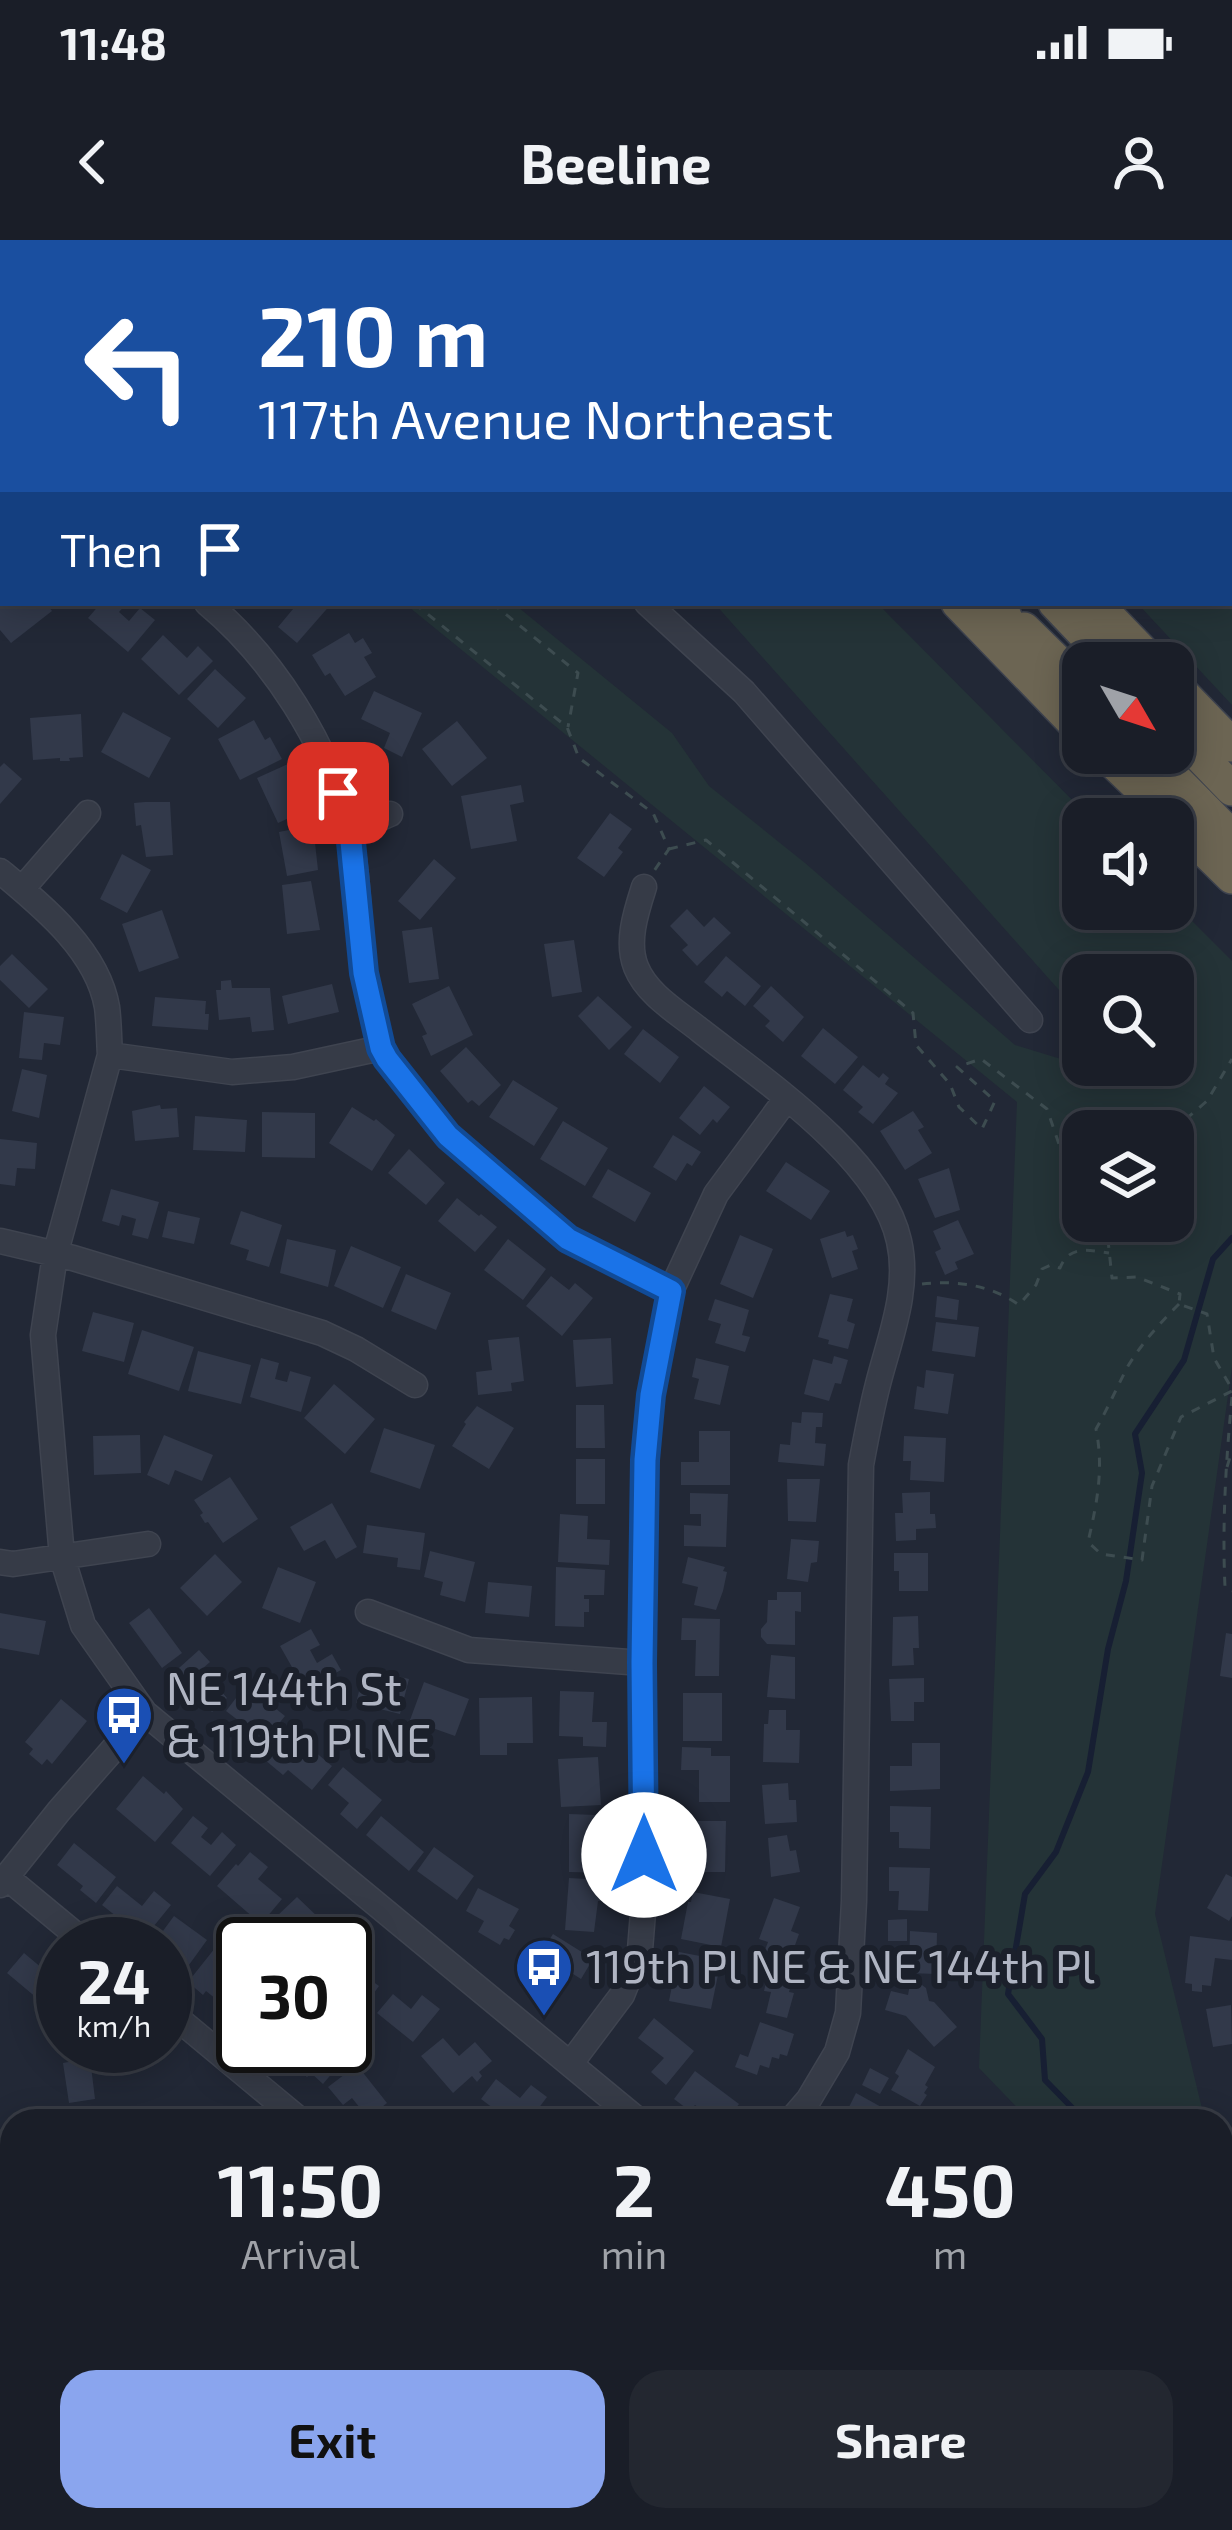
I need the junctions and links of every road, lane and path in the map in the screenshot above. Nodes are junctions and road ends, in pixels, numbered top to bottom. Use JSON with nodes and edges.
{"nodes":[{"id":1,"x":210,"y":606,"type":"edge"},
{"id":2,"x":418,"y":606,"type":"edge"},
{"id":3,"x":496,"y":606,"type":"edge"},
{"id":4,"x":650,"y":606,"type":"edge"},
{"id":5,"x":961,"y":606,"type":"edge"},
{"id":6,"x":999,"y":606,"type":"edge"},
{"id":7,"x":1000,"y":606,"type":"edge"},
{"id":8,"x":1058,"y":606,"type":"edge"},
{"id":9,"x":1098,"y":606,"type":"edge"},
{"id":10,"x":1092,"y":642,"type":"edge"},
{"id":11,"x":1133,"y":642,"type":"edge"},
{"id":12,"x":1062,"y":666,"type":"edge"},
{"id":13,"x":1062,"y":682,"type":"edge"},
{"id":14,"x":1194,"y":706,"type":"edge"},
{"id":15,"x":1062,"y":710,"type":"edge"},
{"id":16,"x":568,"y":728,"type":"junction"},
{"id":17,"x":1232,"y":745,"type":"edge"},
{"id":18,"x":1194,"y":750,"type":"edge"},
{"id":19,"x":1126,"y":774,"type":"edge"},
{"id":20,"x":1170,"y":774,"type":"edge"},
{"id":21,"x":1232,"y":789,"type":"edge"},
{"id":22,"x":1150,"y":798,"type":"edge"},
{"id":23,"x":88,"y":813,"type":"dead end"},
{"id":24,"x":390,"y":814,"type":"dead end"},
{"id":25,"x":350,"y":832,"type":"junction"},
{"id":26,"x":1232,"y":837,"type":"edge"},
{"id":27,"x":1194,"y":840,"type":"edge"},
{"id":28,"x":669,"y":849,"type":"junction"},
{"id":29,"x":0,"y":871,"type":"edge"},
{"id":30,"x":1232,"y":877,"type":"edge"},
{"id":31,"x":644,"y":887,"type":"joint"},
{"id":32,"x":22,"y":889,"type":"junction"},
{"id":33,"x":1030,"y":1020,"type":"dead end"},
{"id":34,"x":381,"y":1048,"type":"junction"},
{"id":35,"x":110,"y":1055,"type":"junction"},
{"id":36,"x":1232,"y":1059,"type":"edge"},
{"id":37,"x":787,"y":1097,"type":"junction"},
{"id":38,"x":1194,"y":1112,"type":"edge"},
{"id":39,"x":1062,"y":1153,"type":"edge"},
{"id":40,"x":0,"y":1241,"type":"edge"},
{"id":41,"x":1108,"y":1242,"type":"edge"},
{"id":42,"x":1109,"y":1253,"type":"junction"},
{"id":43,"x":55,"y":1255,"type":"junction"},
{"id":44,"x":914,"y":1285,"type":"dead end"},
{"id":45,"x":671,"y":1291,"type":"junction"},
{"id":46,"x":1179,"y":1304,"type":"junction"},
{"id":47,"x":415,"y":1385,"type":"dead end"},
{"id":48,"x":1232,"y":1392,"type":"edge"},
{"id":49,"x":1232,"y":1451,"type":"edge"},
{"id":50,"x":1224,"y":1481,"type":"junction"},
{"id":51,"x":148,"y":1544,"type":"dead end"},
{"id":52,"x":62,"y":1557,"type":"junction"},
{"id":53,"x":0,"y":1562,"type":"edge"},
{"id":54,"x":1232,"y":1591,"type":"edge"},
{"id":55,"x":368,"y":1612,"type":"dead end"},
{"id":56,"x":642,"y":1663,"type":"junction"},
{"id":57,"x":146,"y":1713,"type":"junction"},
{"id":58,"x":3,"y":1881,"type":"edge"},
{"id":59,"x":52,"y":1917,"type":"edge"},
{"id":60,"x":192,"y":2030,"type":"edge"},
{"id":61,"x":571,"y":2063,"type":"junction"},
{"id":62,"x":287,"y":2109,"type":"edge"},
{"id":63,"x":625,"y":2109,"type":"edge"},
{"id":64,"x":800,"y":2109,"type":"edge"}],
"edges":[{"from":1,"to":25,"type":"street"},
{"from":2,"to":16,"type":"path"},
{"from":3,"to":16,"type":"path"},
{"from":4,"to":33,"type":"street"},
{"from":5,"to":15,"type":"highway"},
{"from":6,"to":13,"type":"highway"},
{"from":7,"to":12,"type":"highway"},
{"from":8,"to":10,"type":"highway"},
{"from":9,"to":11,"type":"highway"},
{"from":14,"to":17,"type":"highway"},
{"from":16,"to":28,"type":"path"},
{"from":18,"to":21,"type":"highway"},
{"from":19,"to":22,"type":"highway"},
{"from":20,"to":26,"type":"highway"},
{"from":23,"to":32,"type":"street"},
{"from":24,"to":25,"type":"street"},
{"from":25,"to":34,"type":"street"},
{"from":27,"to":30,"type":"highway"},
{"from":28,"to":31,"type":"path"},
{"from":28,"to":39,"type":"path"},
{"from":29,"to":32,"type":"street"},
{"from":31,"to":37,"type":"street"},
{"from":32,"to":35,"type":"street"},
{"from":34,"to":35,"type":"street"},
{"from":34,"to":45,"type":"street"},
{"from":35,"to":43,"type":"street"},
{"from":36,"to":38,"type":"path"},
{"from":37,"to":45,"type":"street"},
{"from":37,"to":64,"type":"street"},
{"from":40,"to":43,"type":"street"},
{"from":41,"to":42,"type":"path"},
{"from":42,"to":44,"type":"path"},
{"from":42,"to":46,"type":"path"},
{"from":43,"to":47,"type":"street"},
{"from":43,"to":52,"type":"street"},
{"from":45,"to":56,"type":"street"},
{"from":46,"to":48,"type":"path"},
{"from":46,"to":48,"type":"path"},
{"from":48,"to":50,"type":"path"},
{"from":49,"to":50,"type":"path"},
{"from":50,"to":54,"type":"path"},
{"from":51,"to":52,"type":"street"},
{"from":52,"to":53,"type":"street"},
{"from":52,"to":57,"type":"street"},
{"from":55,"to":56,"type":"street"},
{"from":56,"to":61,"type":"street"},
{"from":57,"to":58,"type":"street"},
{"from":57,"to":61,"type":"street"},
{"from":58,"to":59,"type":"street"},
{"from":60,"to":62,"type":"street"},
{"from":61,"to":63,"type":"street"}]}
